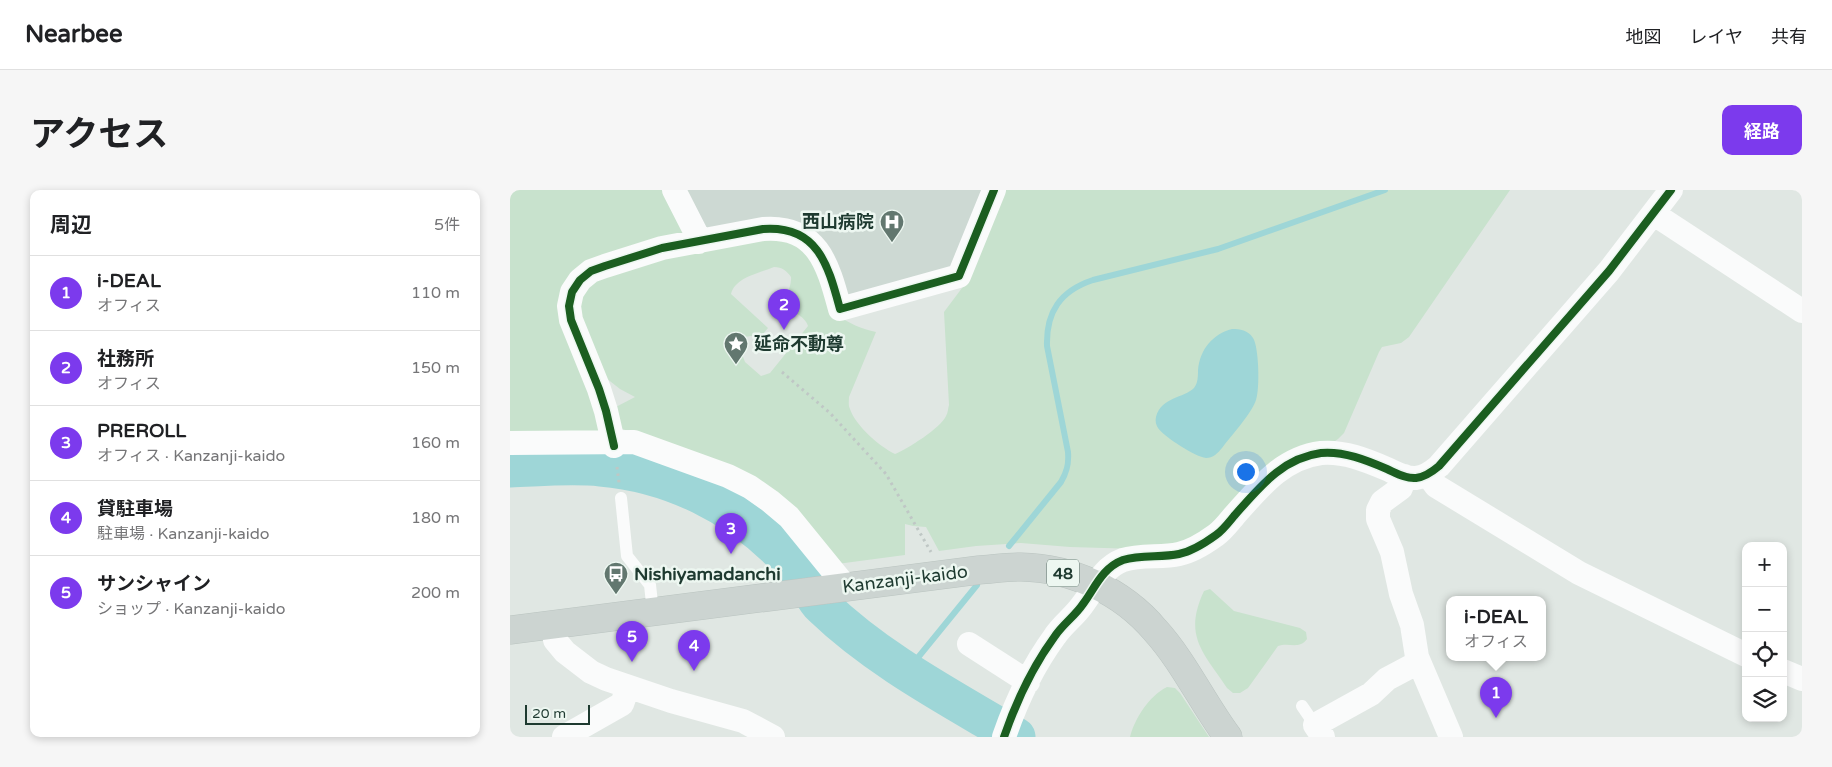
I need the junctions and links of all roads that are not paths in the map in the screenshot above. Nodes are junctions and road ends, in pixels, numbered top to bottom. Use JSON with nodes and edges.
{"nodes":[{"id":1,"x":674,"y":190,"type":"edge"},
{"id":2,"x":994,"y":190,"type":"edge"},
{"id":3,"x":1671,"y":190,"type":"edge"},
{"id":4,"x":1654,"y":214,"type":"junction"},
{"id":5,"x":699,"y":242,"type":"junction"},
{"id":6,"x":1802,"y":311,"type":"edge"},
{"id":7,"x":510,"y":443,"type":"edge"},
{"id":8,"x":614,"y":444,"type":"junction"},
{"id":9,"x":1428,"y":475,"type":"junction"},
{"id":10,"x":1404,"y":476,"type":"junction"},
{"id":11,"x":621,"y":498,"type":"road end"},
{"id":12,"x":1095,"y":584,"type":"junction"},
{"id":13,"x":836,"y":588,"type":"junction"},
{"id":14,"x":653,"y":612,"type":"junction"},
{"id":15,"x":553,"y":625,"type":"junction"},
{"id":16,"x":510,"y":630,"type":"edge"},
{"id":17,"x":969,"y":644,"type":"dead end"},
{"id":18,"x":1742,"y":653,"type":"edge"},
{"id":19,"x":1419,"y":662,"type":"junction"},
{"id":20,"x":1787,"y":673,"type":"edge"},
{"id":21,"x":1802,"y":679,"type":"edge"},
{"id":22,"x":1028,"y":682,"type":"junction"},
{"id":23,"x":628,"y":687,"type":"junction"},
{"id":24,"x":1313,"y":723,"type":"edge"},
{"id":25,"x":1007,"y":728,"type":"edge"},
{"id":26,"x":764,"y":735,"type":"edge"},
{"id":27,"x":564,"y":737,"type":"edge"},
{"id":28,"x":1228,"y":737,"type":"edge"},
{"id":29,"x":1451,"y":737,"type":"edge"}],
"edges":[{"from":1,"to":5,"type":"street"},
{"from":2,"to":5,"type":"street"},
{"from":3,"to":4,"type":"street"},
{"from":4,"to":6,"type":"street"},
{"from":4,"to":9,"type":"street"},
{"from":5,"to":8,"type":"street"},
{"from":7,"to":8,"type":"street"},
{"from":8,"to":13,"type":"street"},
{"from":9,"to":10,"type":"street"},
{"from":9,"to":18,"type":"street"},
{"from":10,"to":12,"type":"street"},
{"from":10,"to":19,"type":"street"},
{"from":11,"to":14,"type":"lane"},
{"from":12,"to":13,"type":"main road","name":"Kanzanji-kaido","number":"48"},
{"from":12,"to":22,"type":"street"},
{"from":12,"to":28,"type":"main road","name":"Kanzanji-kaido","number":"48"},
{"from":13,"to":14,"type":"main road","name":"Kanzanji-kaido","number":"48"},
{"from":14,"to":15,"type":"main road","name":"Kanzanji-kaido","number":"48"},
{"from":15,"to":16,"type":"main road","name":"Kanzanji-kaido","number":"48"},
{"from":15,"to":23,"type":"street"},
{"from":17,"to":22,"type":"street"},
{"from":19,"to":24,"type":"street"},
{"from":19,"to":29,"type":"street"},
{"from":20,"to":21,"type":"street"},
{"from":22,"to":25,"type":"street"},
{"from":23,"to":26,"type":"street"},
{"from":23,"to":27,"type":"street"}]}
